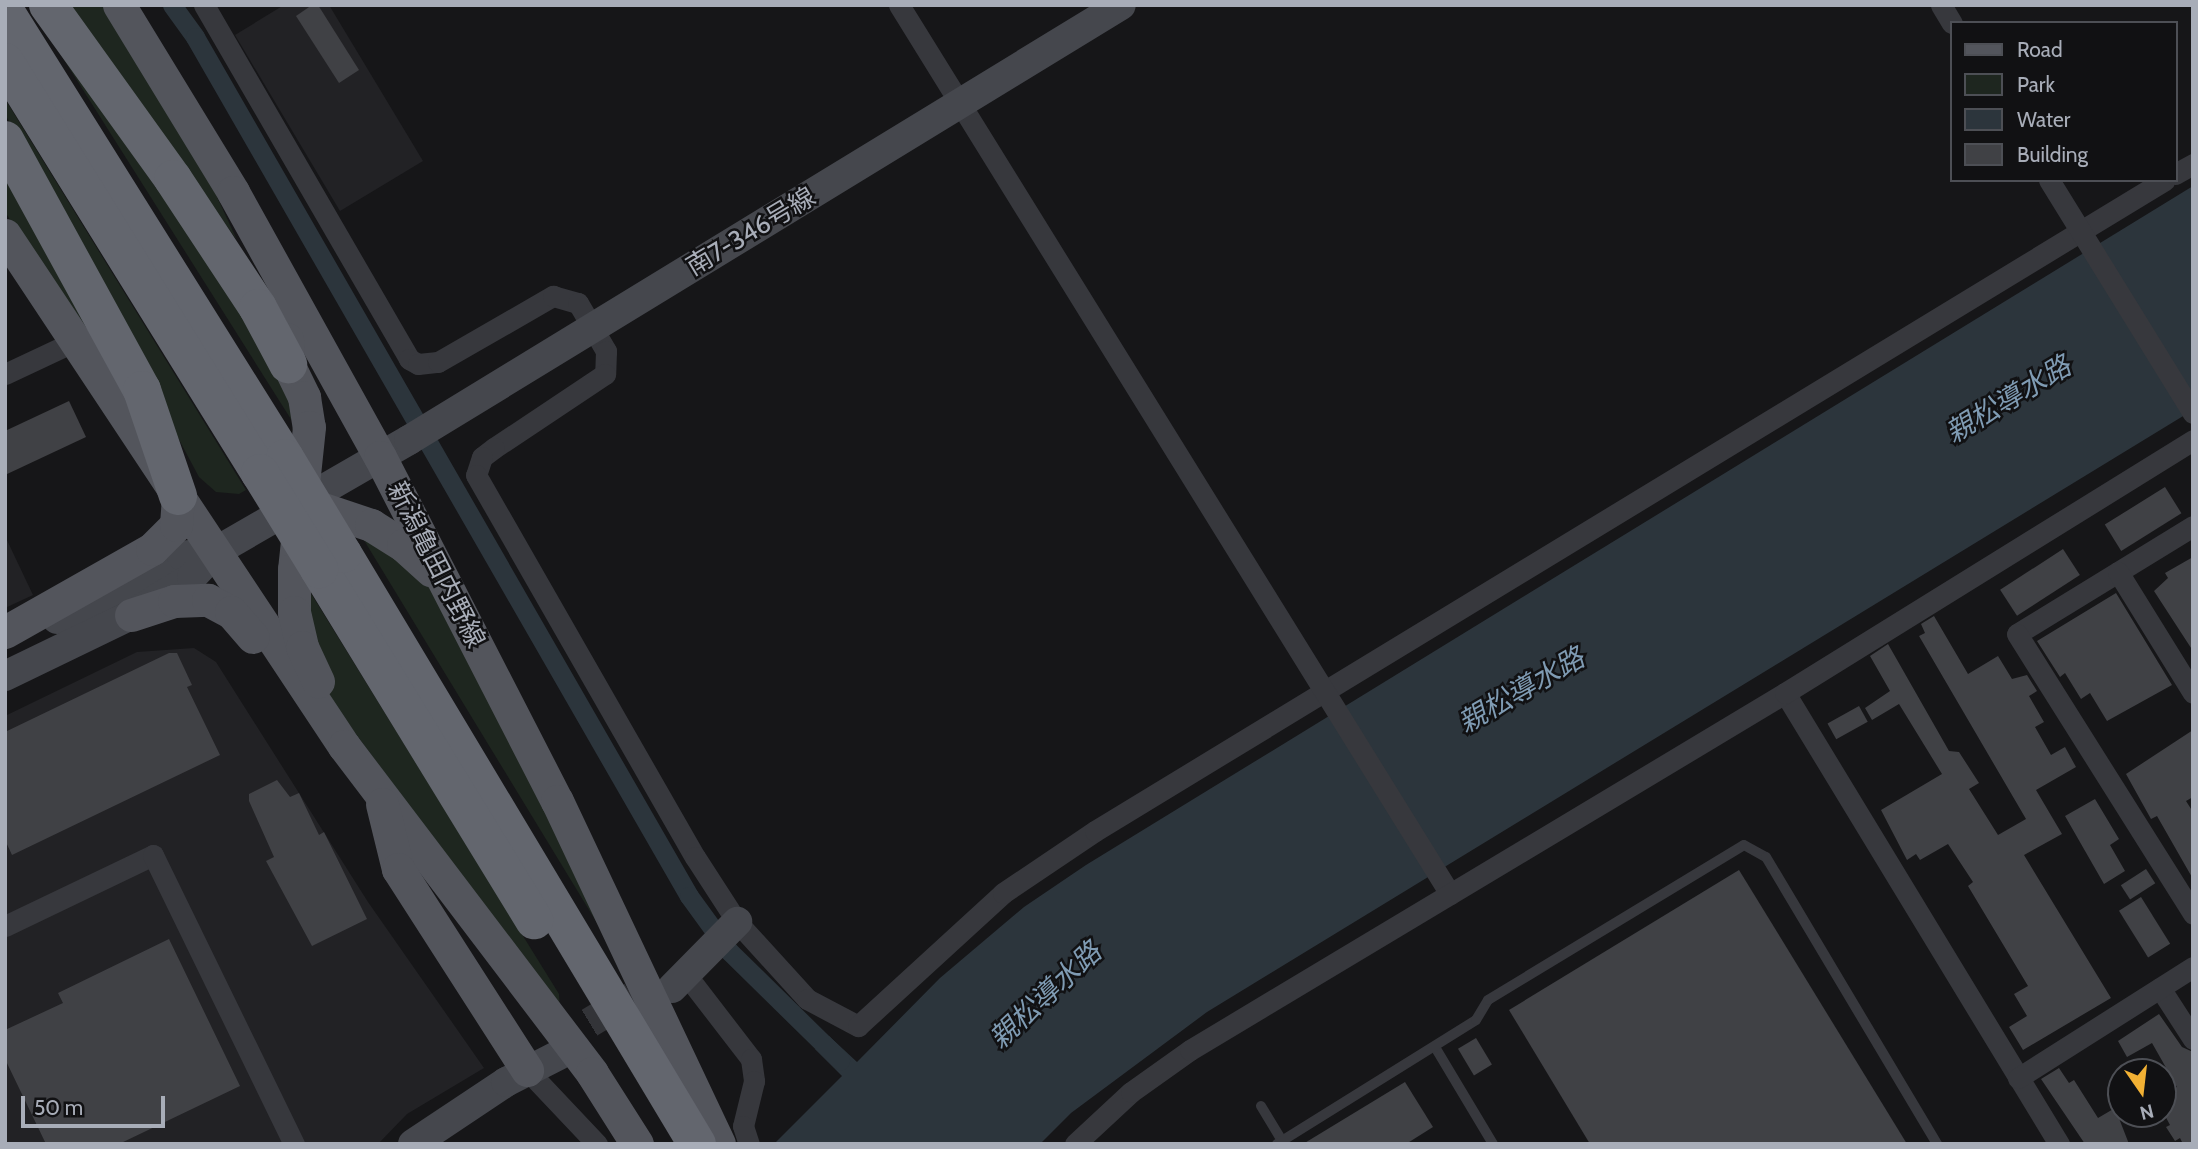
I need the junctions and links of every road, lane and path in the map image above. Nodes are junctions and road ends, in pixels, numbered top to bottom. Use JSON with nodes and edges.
{"nodes":[{"id":1,"x":48,"y":5,"type":"edge"},
{"id":2,"x":119,"y":5,"type":"edge"},
{"id":3,"x":204,"y":5,"type":"edge"},
{"id":4,"x":899,"y":5,"type":"edge"},
{"id":5,"x":1121,"y":5,"type":"edge"},
{"id":6,"x":1941,"y":5,"type":"edge"},
{"id":7,"x":5,"y":11,"type":"edge"},
{"id":8,"x":1951,"y":21,"type":"edge"},
{"id":9,"x":5,"y":62,"type":"edge"},
{"id":10,"x":960,"y":104,"type":"junction"},
{"id":11,"x":201,"y":139,"type":"junction"},
{"id":12,"x":5,"y":140,"type":"edge"},
{"id":13,"x":2193,"y":164,"type":"edge"},
{"id":14,"x":2177,"y":173,"type":"edge"},
{"id":15,"x":2050,"y":182,"type":"edge"},
{"id":16,"x":2162,"y":182,"type":"edge"},
{"id":17,"x":5,"y":235,"type":"edge"},
{"id":18,"x":2084,"y":237,"type":"junction"},
{"id":19,"x":594,"y":328,"type":"junction"},
{"id":20,"x":75,"y":341,"type":"junction"},
{"id":21,"x":288,"y":364,"type":"junction"},
{"id":22,"x":5,"y":374,"type":"edge"},
{"id":23,"x":2193,"y":413,"type":"edge"},
{"id":24,"x":2193,"y":440,"type":"edge"},
{"id":25,"x":380,"y":457,"type":"junction"},
{"id":26,"x":272,"y":465,"type":"junction"},
{"id":27,"x":178,"y":496,"type":"junction"},
{"id":28,"x":302,"y":502,"type":"junction"},
{"id":29,"x":2193,"y":526,"type":"edge"},
{"id":30,"x":215,"y":552,"type":"junction"},
{"id":31,"x":331,"y":561,"type":"junction"},
{"id":32,"x":2118,"y":572,"type":"junction"},
{"id":33,"x":448,"y":589,"type":"junction"},
{"id":34,"x":131,"y":615,"type":"junction"},
{"id":35,"x":5,"y":632,"type":"edge"},
{"id":36,"x":5,"y":642,"type":"edge"},
{"id":37,"x":5,"y":676,"type":"edge"},
{"id":38,"x":1784,"y":693,"type":"junction"},
{"id":39,"x":2193,"y":693,"type":"edge"},
{"id":40,"x":1328,"y":695,"type":"junction"},
{"id":41,"x":374,"y":788,"type":"junction"},
{"id":42,"x":1446,"y":887,"type":"junction"},
{"id":43,"x":2193,"y":914,"type":"edge"},
{"id":44,"x":734,"y":925,"type":"junction"},
{"id":45,"x":5,"y":926,"type":"edge"},
{"id":46,"x":2193,"y":967,"type":"edge"},
{"id":47,"x":674,"y":978,"type":"joint"},
{"id":48,"x":2160,"y":988,"type":"junction"},
{"id":49,"x":2193,"y":1040,"type":"edge"},
{"id":50,"x":1435,"y":1047,"type":"junction"},
{"id":51,"x":555,"y":1051,"type":"tunnel mouth"},
{"id":52,"x":527,"y":1070,"type":"junction"},
{"id":53,"x":2018,"y":1078,"type":"junction"},
{"id":54,"x":1261,"y":1106,"type":"dead end"},
{"id":55,"x":1281,"y":1143,"type":"edge"},
{"id":56,"x":293,"y":1144,"type":"edge"},
{"id":57,"x":414,"y":1144,"type":"edge"},
{"id":58,"x":597,"y":1144,"type":"edge"},
{"id":59,"x":637,"y":1144,"type":"edge"},
{"id":60,"x":670,"y":1144,"type":"edge"},
{"id":61,"x":697,"y":1144,"type":"edge"},
{"id":62,"x":719,"y":1144,"type":"edge"},
{"id":63,"x":749,"y":1144,"type":"edge"},
{"id":64,"x":1075,"y":1144,"type":"edge"},
{"id":65,"x":1493,"y":1144,"type":"edge"},
{"id":66,"x":1937,"y":1144,"type":"edge"},
{"id":67,"x":2059,"y":1144,"type":"edge"}],
"edges":[{"from":1,"to":21,"type":"highway"},
{"from":2,"to":11,"type":"main road","name":"新潟亀田内野線"},
{"from":3,"to":19,"type":"street"},
{"from":4,"to":10,"type":"street"},
{"from":5,"to":10,"type":"street","name":"南7-346号線"},
{"from":6,"to":8,"type":"street"},
{"from":7,"to":26,"type":"highway"},
{"from":9,"to":26,"type":"highway"},
{"from":10,"to":19,"type":"street","name":"南7-346号線"},
{"from":10,"to":40,"type":"street"},
{"from":11,"to":21,"type":"main road"},
{"from":11,"to":25,"type":"main road","name":"新潟亀田内野線"},
{"from":12,"to":27,"type":"highway"},
{"from":13,"to":14,"type":"street"},
{"from":15,"to":18,"type":"street"},
{"from":16,"to":18,"type":"street"},
{"from":17,"to":20,"type":"main road"},
{"from":18,"to":23,"type":"street"},
{"from":18,"to":40,"type":"street"},
{"from":19,"to":25,"type":"street","name":"南7-346号線"},
{"from":19,"to":44,"type":"street"},
{"from":20,"to":22,"type":"street"},
{"from":20,"to":27,"type":"main road"},
{"from":21,"to":28,"type":"main road"},
{"from":24,"to":38,"type":"street"},
{"from":25,"to":28,"type":"street","name":"南7-346号線"},
{"from":25,"to":33,"type":"main road","name":"新潟亀田内野線"},
{"from":26,"to":31,"type":"highway","bridge":true},
{"from":27,"to":30,"type":"main road"},
{"from":27,"to":35,"type":"main road"},
{"from":28,"to":30,"type":"street","name":"南7-346号線"},
{"from":28,"to":33,"type":"main road"},
{"from":28,"to":41,"type":"main road"},
{"from":29,"to":32,"type":"street"},
{"from":30,"to":34,"type":"street"},
{"from":30,"to":36,"type":"street"},
{"from":30,"to":41,"type":"main road"},
{"from":31,"to":60,"type":"highway"},
{"from":31,"to":61,"type":"highway"},
{"from":32,"to":39,"type":"street"},
{"from":32,"to":43,"type":"street"},
{"from":33,"to":62,"type":"main road","name":"新潟亀田内野線"},
{"from":34,"to":37,"type":"street"},
{"from":34,"to":41,"type":"main road"},
{"from":38,"to":42,"type":"street"},
{"from":38,"to":53,"type":"street"},
{"from":40,"to":42,"type":"street"},
{"from":40,"to":44,"type":"street"},
{"from":41,"to":52,"type":"main road"},
{"from":41,"to":59,"type":"main road"},
{"from":42,"to":64,"type":"street"},
{"from":44,"to":47,"type":"street"},
{"from":45,"to":56,"type":"street"},
{"from":46,"to":48,"type":"street"},
{"from":47,"to":63,"type":"street"},
{"from":48,"to":49,"type":"street"},
{"from":48,"to":53,"type":"street"},
{"from":50,"to":55,"type":"lane"},
{"from":50,"to":65,"type":"lane"},
{"from":50,"to":66,"type":"lane"},
{"from":51,"to":52,"type":"street"},
{"from":52,"to":57,"type":"street"},
{"from":52,"to":58,"type":"street"},
{"from":53,"to":67,"type":"street"},
{"from":54,"to":55,"type":"lane"}]}
